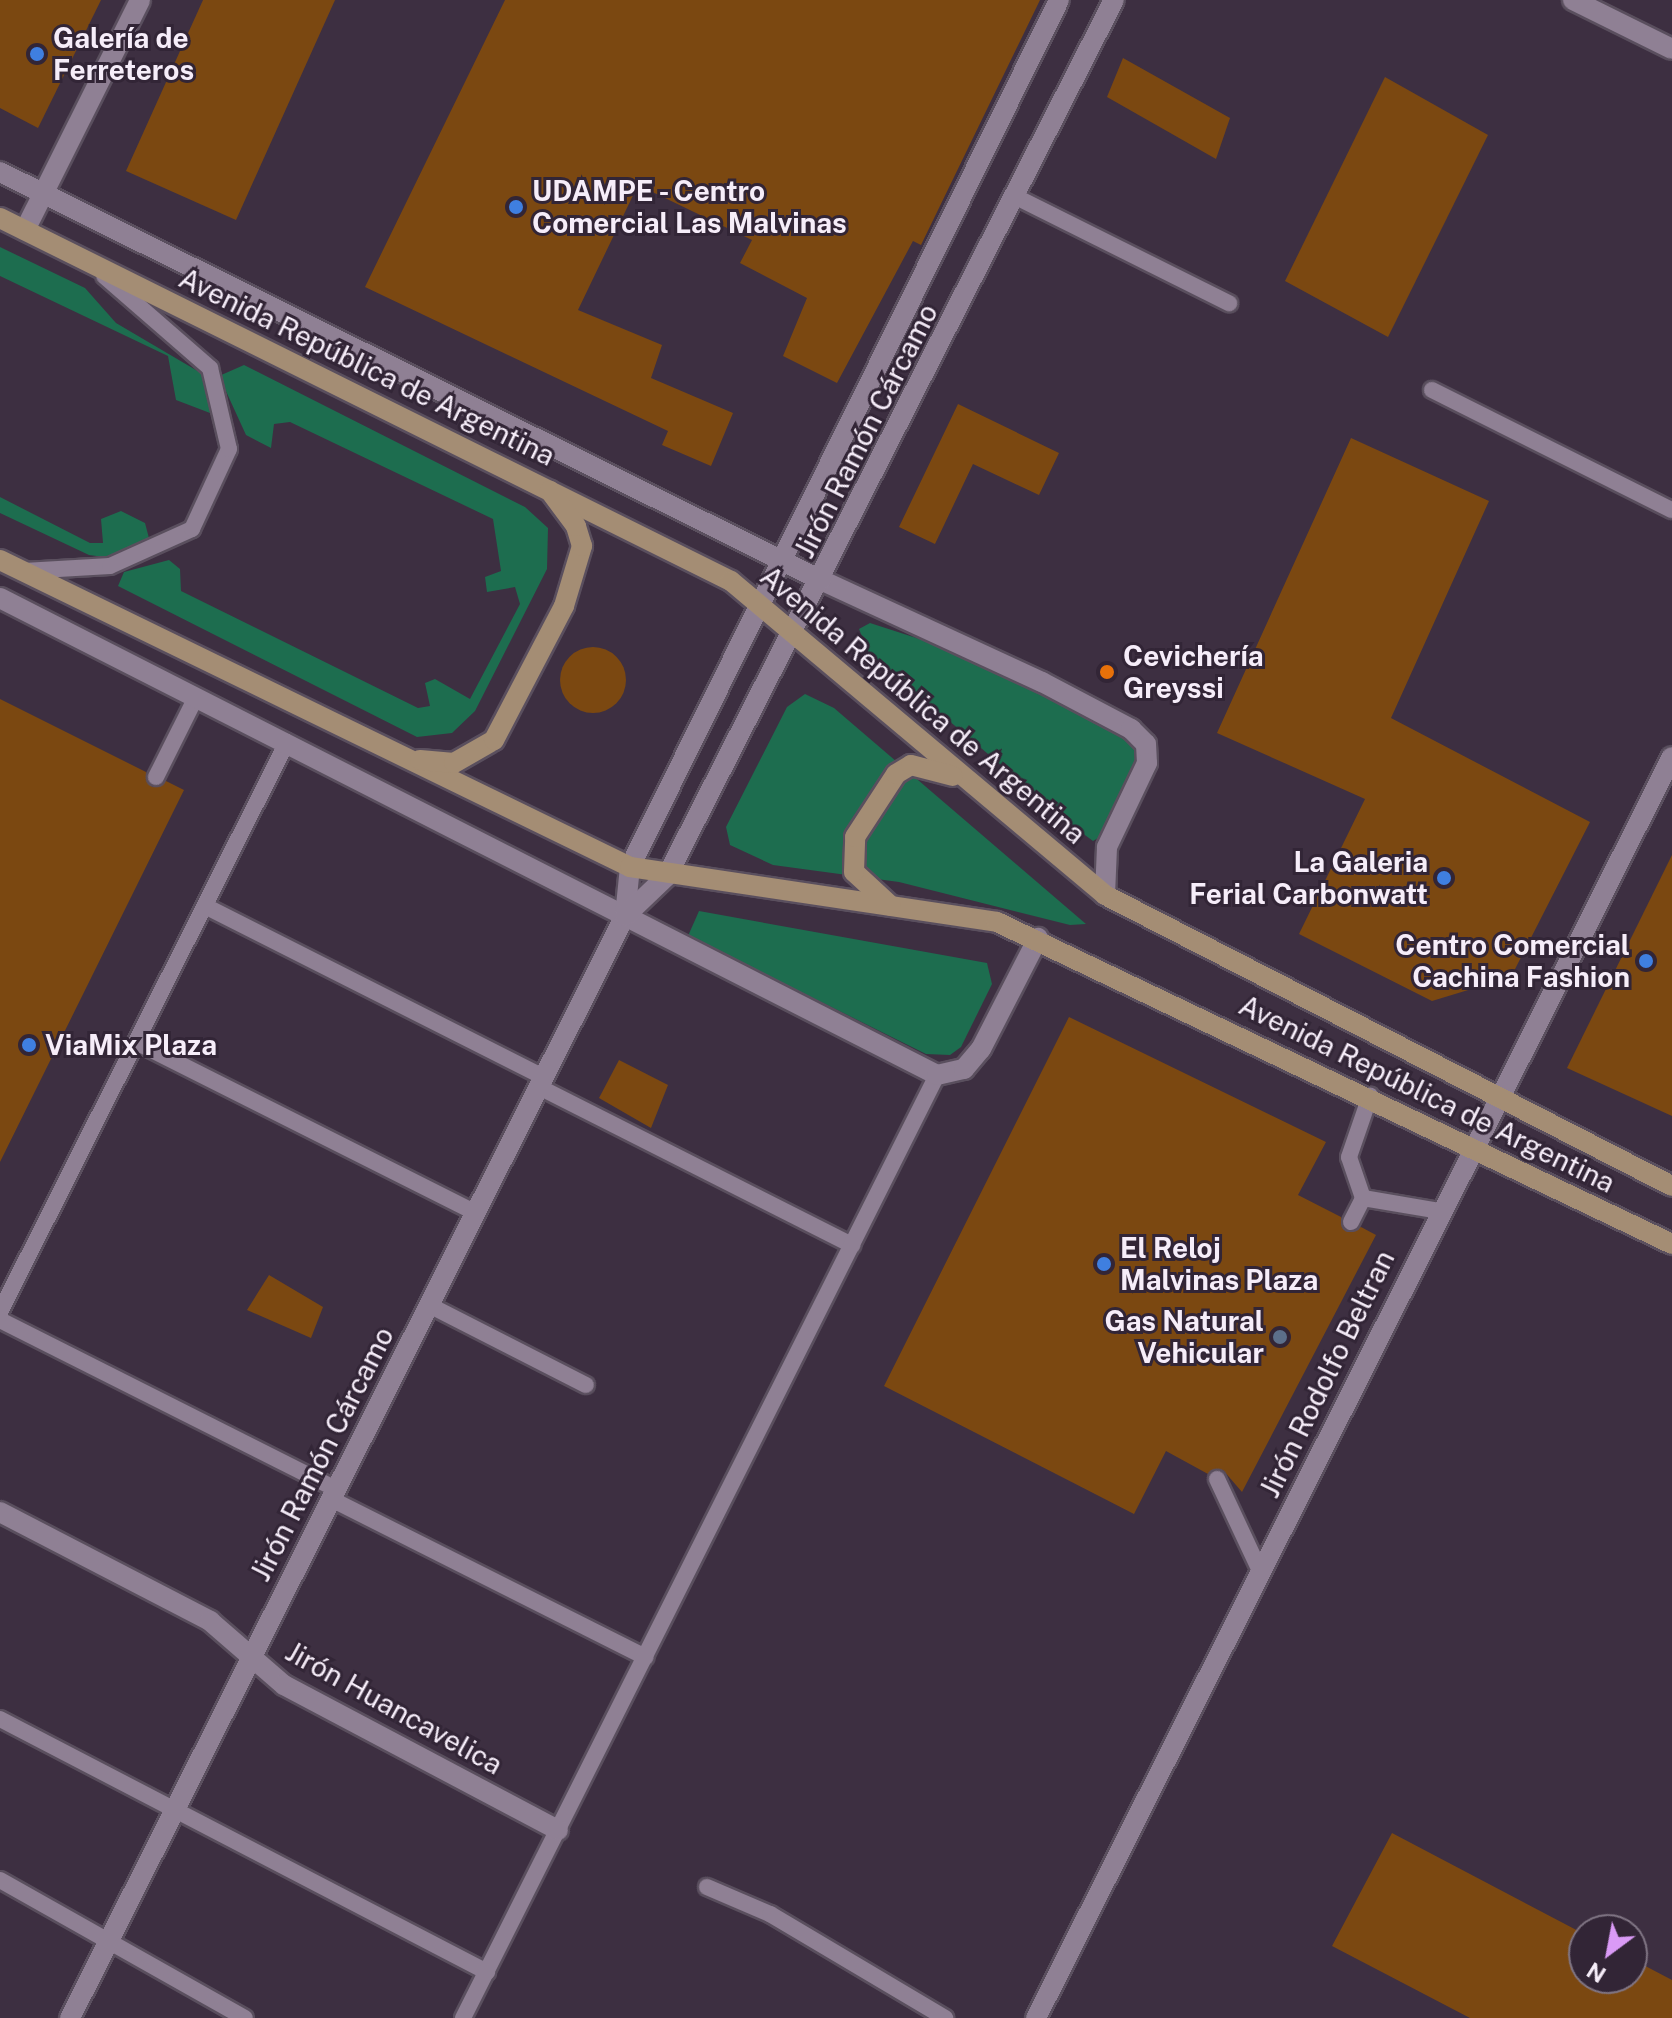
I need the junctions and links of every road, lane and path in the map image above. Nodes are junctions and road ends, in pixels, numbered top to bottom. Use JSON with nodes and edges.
{"nodes":[{"id":1,"x":140,"y":0,"type":"edge"},
{"id":2,"x":1059,"y":0,"type":"edge"},
{"id":3,"x":1114,"y":0,"type":"edge"},
{"id":4,"x":1573,"y":0,"type":"edge"},
{"id":5,"x":1672,"y":49,"type":"edge"},
{"id":6,"x":0,"y":172,"type":"edge"},
{"id":7,"x":43,"y":193,"type":"junction"},
{"id":8,"x":1018,"y":198,"type":"junction"},
{"id":9,"x":0,"y":218,"type":"edge"},
{"id":10,"x":25,"y":230,"type":"junction"},
{"id":11,"x":81,"y":258,"type":"junction"},
{"id":12,"x":1229,"y":303,"type":"dead end"},
{"id":13,"x":1432,"y":390,"type":"dead end"},
{"id":14,"x":547,"y":487,"type":"junction"},
{"id":15,"x":1672,"y":510,"type":"edge"},
{"id":16,"x":0,"y":560,"type":"edge"},
{"id":17,"x":783,"y":562,"type":"junction"},
{"id":18,"x":22,"y":571,"type":"junction"},
{"id":19,"x":821,"y":580,"type":"junction"},
{"id":20,"x":0,"y":598,"type":"edge"},
{"id":21,"x":763,"y":604,"type":"junction"},
{"id":22,"x":796,"y":629,"type":"junction"},
{"id":23,"x":196,"y":697,"type":"junction"},
{"id":24,"x":287,"y":742,"type":"junction"},
{"id":25,"x":1672,"y":757,"type":"edge"},
{"id":26,"x":404,"y":758,"type":"junction"},
{"id":27,"x":156,"y":777,"type":"dead end"},
{"id":28,"x":971,"y":785,"type":"junction"},
{"id":29,"x":630,"y":867,"type":"junction"},
{"id":30,"x":667,"y":876,"type":"junction"},
{"id":31,"x":1105,"y":895,"type":"junction"},
{"id":32,"x":205,"y":906,"type":"junction"},
{"id":33,"x":893,"y":908,"type":"junction"},
{"id":34,"x":625,"y":916,"type":"junction"},
{"id":35,"x":1038,"y":938,"type":"junction"},
{"id":36,"x":136,"y":1042,"type":"junction"},
{"id":37,"x":937,"y":1075,"type":"junction"},
{"id":38,"x":542,"y":1082,"type":"junction"},
{"id":39,"x":1370,"y":1096,"type":"junction"},
{"id":40,"x":1501,"y":1102,"type":"junction"},
{"id":41,"x":1478,"y":1147,"type":"junction"},
{"id":42,"x":1672,"y":1186,"type":"edge"},
{"id":43,"x":1363,"y":1198,"type":"junction"},
{"id":44,"x":1439,"y":1211,"type":"junction"},
{"id":45,"x":476,"y":1213,"type":"junction"},
{"id":46,"x":1351,"y":1222,"type":"dead end"},
{"id":47,"x":1672,"y":1244,"type":"edge"},
{"id":48,"x":852,"y":1245,"type":"junction"},
{"id":49,"x":429,"y":1305,"type":"junction"},
{"id":50,"x":0,"y":1312,"type":"edge"},
{"id":51,"x":0,"y":1320,"type":"edge"},
{"id":52,"x":586,"y":1385,"type":"dead end"},
{"id":53,"x":1217,"y":1479,"type":"dead end"},
{"id":54,"x":334,"y":1494,"type":"junction"},
{"id":55,"x":0,"y":1512,"type":"edge"},
{"id":56,"x":1260,"y":1571,"type":"junction"},
{"id":57,"x":251,"y":1657,"type":"junction"},
{"id":58,"x":645,"y":1657,"type":"junction"},
{"id":59,"x":0,"y":1719,"type":"edge"},
{"id":60,"x":175,"y":1809,"type":"junction"},
{"id":61,"x":558,"y":1830,"type":"junction"},
{"id":62,"x":0,"y":1880,"type":"edge"},
{"id":63,"x":707,"y":1887,"type":"dead end"},
{"id":64,"x":109,"y":1940,"type":"junction"},
{"id":65,"x":487,"y":1972,"type":"junction"},
{"id":66,"x":70,"y":2018,"type":"edge"},
{"id":67,"x":245,"y":2018,"type":"edge"},
{"id":68,"x":463,"y":2018,"type":"edge"},
{"id":69,"x":945,"y":2018,"type":"edge"},
{"id":70,"x":1036,"y":2018,"type":"edge"}],
"edges":[{"from":1,"to":7,"type":"street"},
{"from":2,"to":17,"type":"street","name":"Jirón Ramón Cárcamo"},
{"from":3,"to":8,"type":"street","name":"Jirón Ramón Cárcamo"},
{"from":4,"to":5,"type":"street"},
{"from":6,"to":7,"type":"street","name":"Avenida República de Argentina"},
{"from":7,"to":10,"type":"street"},
{"from":7,"to":17,"type":"street","name":"Avenida República de Argentina"},
{"from":8,"to":12,"type":"lane"},
{"from":8,"to":19,"type":"street","name":"Jirón Ramón Cárcamo"},
{"from":9,"to":10,"type":"main road","name":"Avenida República de Argentina"},
{"from":10,"to":11,"type":"main road","name":"Avenida República de Argentina"},
{"from":11,"to":14,"type":"main road","name":"Avenida República de Argentina"},
{"from":11,"to":18,"type":"lane"},
{"from":13,"to":15,"type":"lane"},
{"from":14,"to":21,"type":"main road","name":"Avenida República de Argentina"},
{"from":14,"to":26,"type":"main road"},
{"from":16,"to":18,"type":"main road","name":"Avenida República de Argentina"},
{"from":17,"to":19,"type":"street","name":"Avenida República de Argentina"},
{"from":17,"to":21,"type":"street","name":"Jirón Ramón Cárcamo"},
{"from":18,"to":26,"type":"main road","name":"Avenida República de Argentina"},
{"from":19,"to":22,"type":"street","name":"Jirón Ramón Cárcamo"},
{"from":19,"to":31,"type":"street","name":"Avenida República de Argentina"},
{"from":20,"to":23,"type":"street"},
{"from":21,"to":22,"type":"main road","name":"Avenida República de Argentina"},
{"from":21,"to":29,"type":"street","name":"Jirón Ramón Cárcamo"},
{"from":22,"to":28,"type":"main road","name":"Avenida República de Argentina"},
{"from":22,"to":30,"type":"street","name":"Jirón Ramón Cárcamo"},
{"from":23,"to":24,"type":"street"},
{"from":23,"to":27,"type":"lane"},
{"from":24,"to":32,"type":"lane"},
{"from":24,"to":34,"type":"street"},
{"from":25,"to":40,"type":"street","name":"Jirón Rodolfo Beltran"},
{"from":26,"to":29,"type":"main road","name":"Avenida República de Argentina"},
{"from":28,"to":31,"type":"main road","name":"Avenida República de Argentina"},
{"from":28,"to":33,"type":"main road"},
{"from":29,"to":30,"type":"main road","name":"Avenida República de Argentina"},
{"from":29,"to":34,"type":"street","name":"Jirón Ramón Cárcamo"},
{"from":30,"to":33,"type":"main road","name":"Avenida República de Argentina"},
{"from":30,"to":34,"type":"street","name":"Jirón Ramón Cárcamo"},
{"from":31,"to":40,"type":"main road","name":"Avenida República de Argentina"},
{"from":32,"to":36,"type":"lane"},
{"from":32,"to":38,"type":"lane"},
{"from":33,"to":35,"type":"main road","name":"Avenida República de Argentina"},
{"from":34,"to":37,"type":"street"},
{"from":34,"to":38,"type":"street","name":"Jirón Ramón Cárcamo"},
{"from":35,"to":37,"type":"street"},
{"from":35,"to":39,"type":"main road","name":"Avenida República de Argentina"},
{"from":36,"to":45,"type":"lane"},
{"from":36,"to":50,"type":"lane"},
{"from":37,"to":48,"type":"lane"},
{"from":38,"to":45,"type":"street","name":"Jirón Ramón Cárcamo"},
{"from":38,"to":48,"type":"lane"},
{"from":39,"to":41,"type":"main road","name":"Avenida República de Argentina"},
{"from":39,"to":43,"type":"lane"},
{"from":40,"to":41,"type":"street","name":"Jirón Rodolfo Beltran"},
{"from":40,"to":42,"type":"main road","name":"Avenida República de Argentina"},
{"from":41,"to":44,"type":"street","name":"Jirón Rodolfo Beltran"},
{"from":41,"to":47,"type":"main road","name":"Avenida República de Argentina"},
{"from":43,"to":44,"type":"lane"},
{"from":43,"to":46,"type":"lane"},
{"from":44,"to":56,"type":"street","name":"Jirón Rodolfo Beltran"},
{"from":45,"to":49,"type":"street","name":"Jirón Ramón Cárcamo"},
{"from":48,"to":58,"type":"lane"},
{"from":49,"to":52,"type":"lane"},
{"from":49,"to":54,"type":"street","name":"Jirón Ramón Cárcamo"},
{"from":51,"to":54,"type":"lane"},
{"from":53,"to":56,"type":"lane"},
{"from":54,"to":57,"type":"street","name":"Jirón Ramón Cárcamo"},
{"from":54,"to":58,"type":"lane"},
{"from":55,"to":57,"type":"street","name":"Jirón Huancavelica"},
{"from":56,"to":70,"type":"street","name":"Jirón Rodolfo Beltran"},
{"from":57,"to":60,"type":"street","name":"Jirón Ramón Cárcamo"},
{"from":57,"to":61,"type":"street","name":"Jirón Huancavelica"},
{"from":58,"to":61,"type":"lane"},
{"from":59,"to":60,"type":"lane"},
{"from":60,"to":64,"type":"street","name":"Jirón Ramón Cárcamo"},
{"from":60,"to":65,"type":"lane"},
{"from":61,"to":65,"type":"lane"},
{"from":62,"to":64,"type":"lane"},
{"from":63,"to":69,"type":"lane"},
{"from":64,"to":66,"type":"street","name":"Jirón Ramón Cárcamo"},
{"from":64,"to":67,"type":"lane"},
{"from":65,"to":68,"type":"lane"}]}
